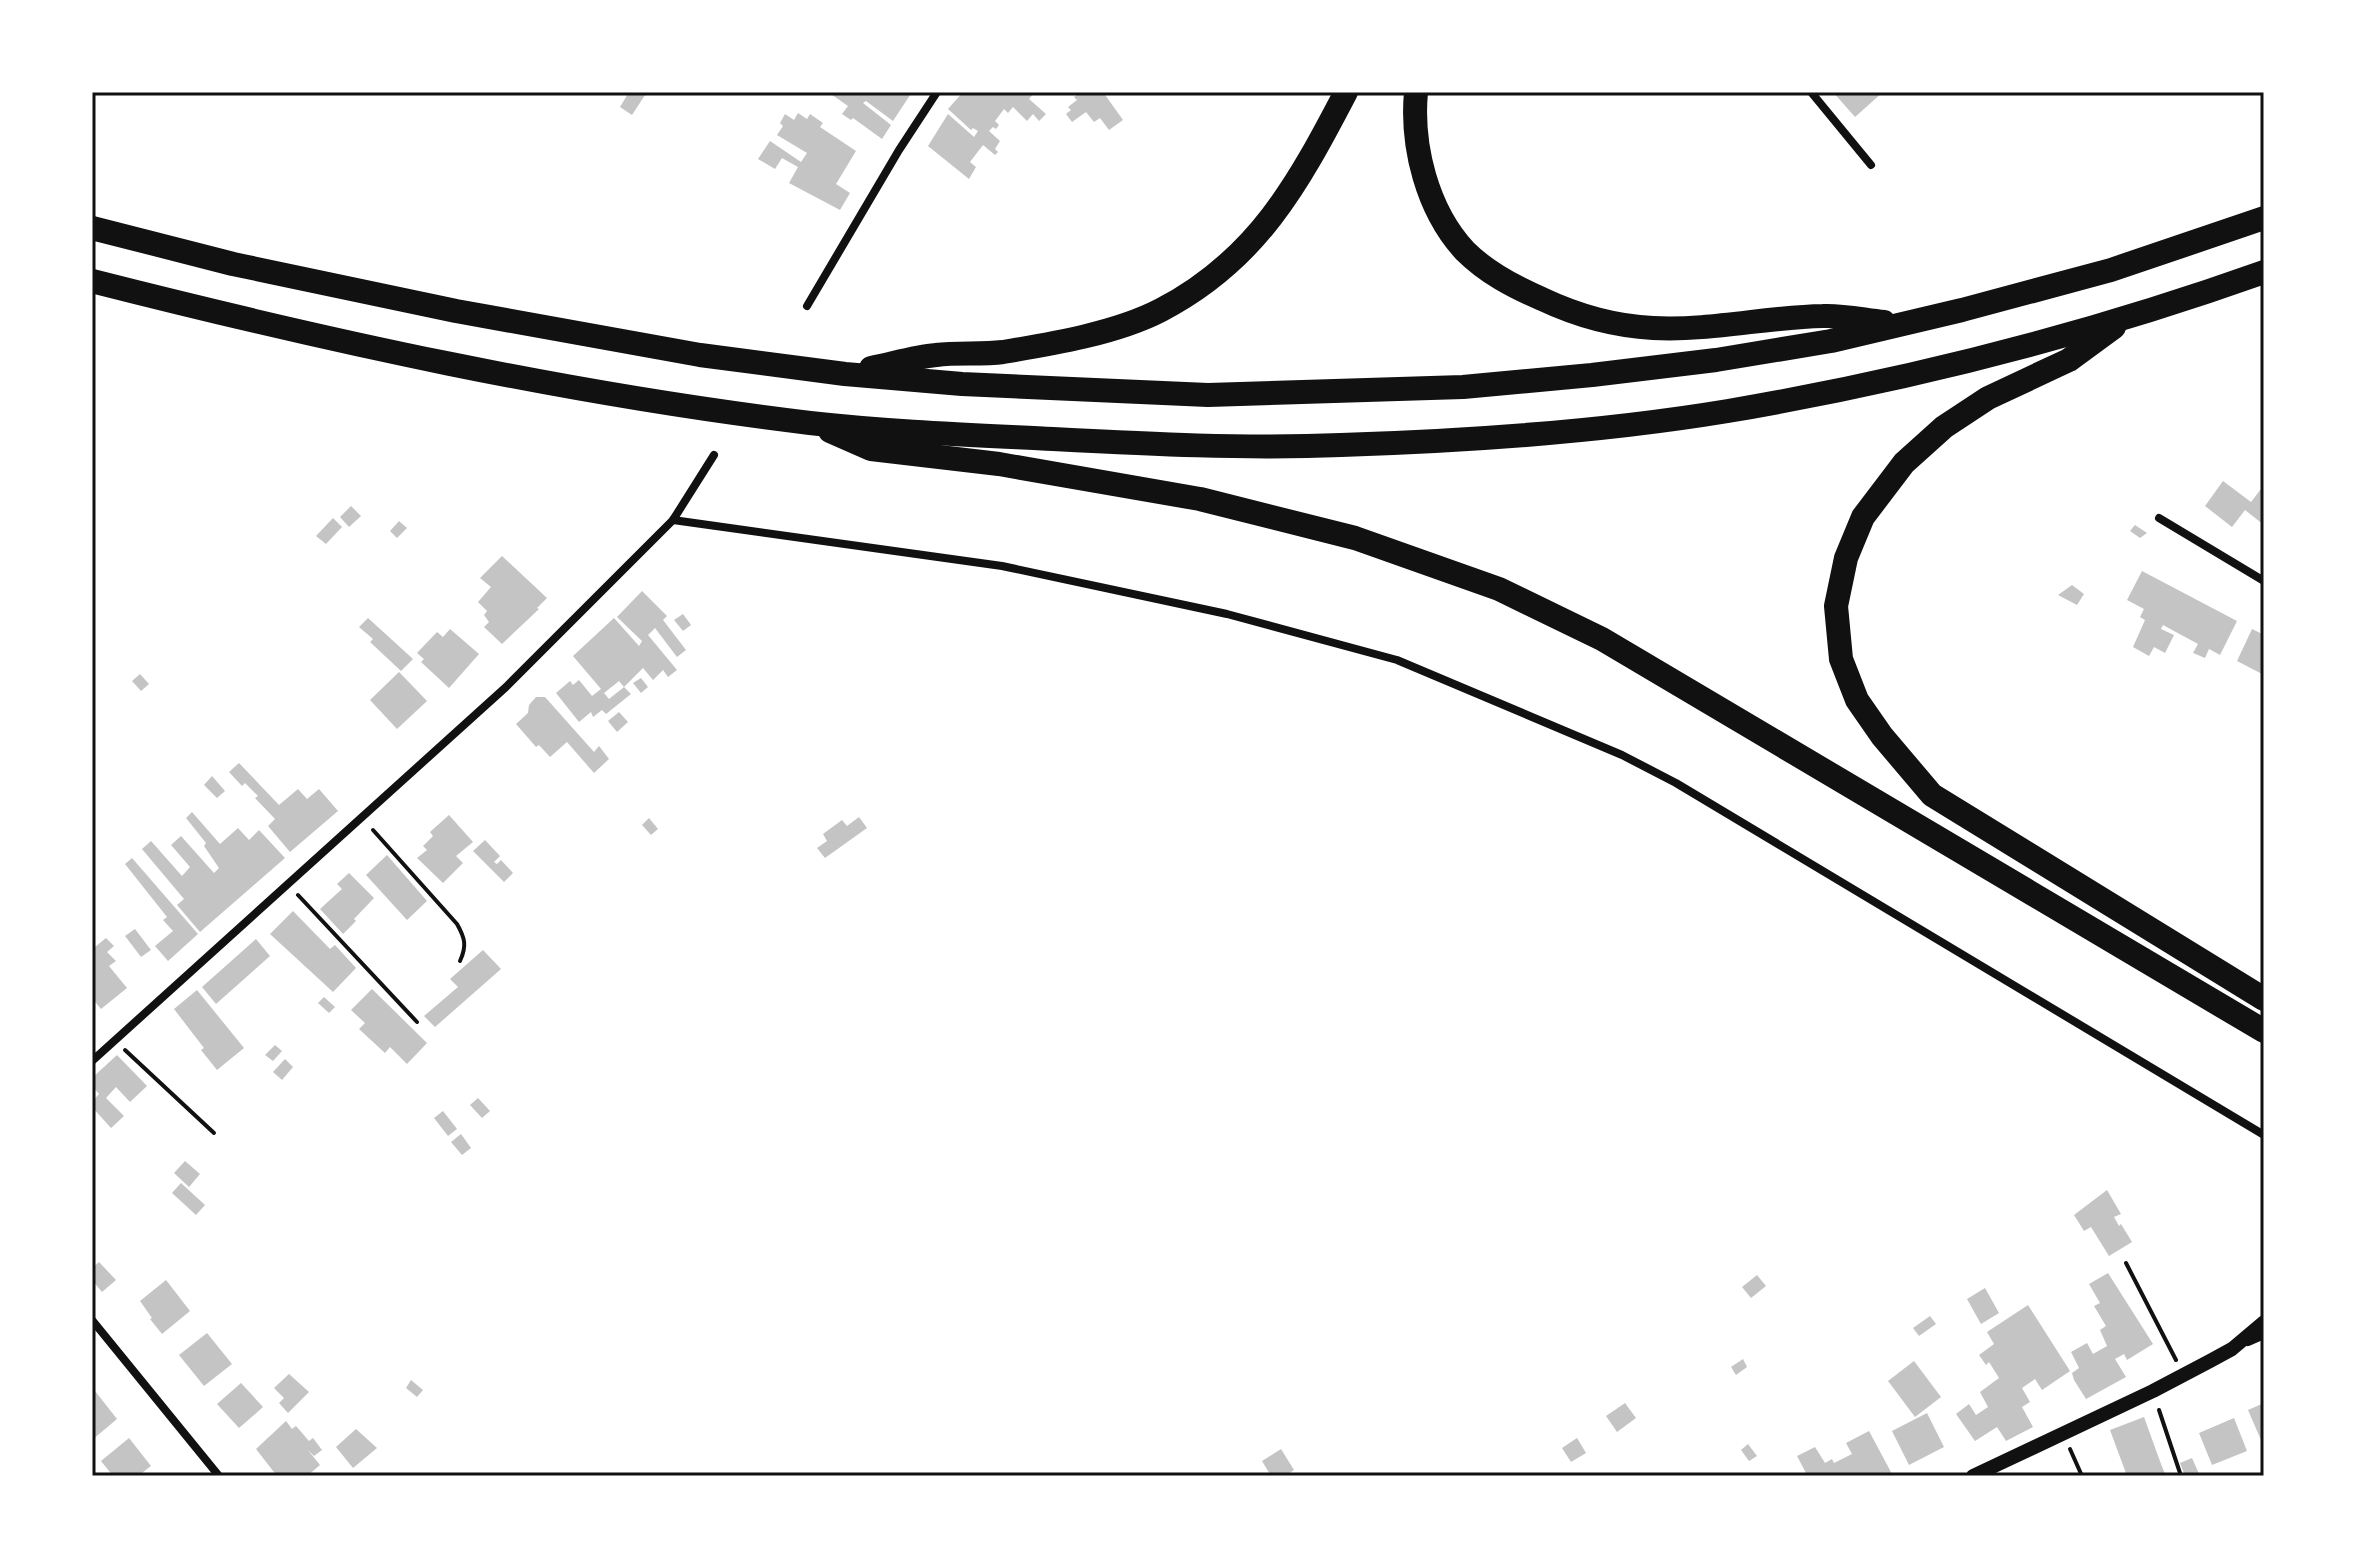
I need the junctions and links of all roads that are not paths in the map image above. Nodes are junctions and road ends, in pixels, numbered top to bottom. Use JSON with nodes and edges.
{"nodes":[{"id":1,"x":937,"y":92,"type":"edge"},
{"id":2,"x":1346,"y":92,"type":"edge"},
{"id":3,"x":1416,"y":92,"type":"edge"},
{"id":4,"x":1811,"y":92,"type":"edge"},
{"id":5,"x":1871,"y":165,"type":"dead end"},
{"id":6,"x":2264,"y":218,"type":"edge"},
{"id":7,"x":92,"y":228,"type":"edge"},
{"id":8,"x":2264,"y":272,"type":"edge"},
{"id":9,"x":92,"y":281,"type":"edge"},
{"id":10,"x":807,"y":306,"type":"dead end"},
{"id":11,"x":2125,"y":318,"type":"junction"},
{"id":12,"x":1902,"y":324,"type":"junction"},
{"id":13,"x":845,"y":374,"type":"junction"},
{"id":14,"x":814,"y":423,"type":"junction"},
{"id":15,"x":714,"y":455,"type":"dead end"},
{"id":16,"x":2159,"y":518,"type":"dead end"},
{"id":17,"x":673,"y":520,"type":"junction"},
{"id":18,"x":2264,"y":581,"type":"edge"},
{"id":19,"x":2264,"y":999,"type":"edge"},
{"id":20,"x":2264,"y":1031,"type":"edge"},
{"id":21,"x":92,"y":1061,"type":"edge"},
{"id":22,"x":2264,"y":1135,"type":"edge"},
{"id":23,"x":92,"y":1320,"type":"edge"},
{"id":24,"x":2264,"y":1322,"type":"edge"},
{"id":25,"x":2264,"y":1335,"type":"edge"},
{"id":26,"x":2232,"y":1349,"type":"junction"},
{"id":27,"x":219,"y":1476,"type":"edge"},
{"id":28,"x":1973,"y":1476,"type":"edge"}],
"edges":[{"from":1,"to":10,"type":"street"},
{"from":2,"to":13,"type":"highway"},
{"from":3,"to":12,"type":"highway"},
{"from":4,"to":5,"type":"street"},
{"from":6,"to":12,"type":"highway"},
{"from":7,"to":13,"type":"highway"},
{"from":8,"to":11,"type":"highway"},
{"from":9,"to":14,"type":"highway"},
{"from":11,"to":14,"type":"highway"},
{"from":11,"to":19,"type":"highway"},
{"from":12,"to":13,"type":"highway"},
{"from":14,"to":20,"type":"highway"},
{"from":15,"to":17,"type":"street"},
{"from":16,"to":18,"type":"street"},
{"from":17,"to":21,"type":"street"},
{"from":17,"to":22,"type":"street"},
{"from":23,"to":27,"type":"street"},
{"from":24,"to":26,"type":"street"},
{"from":25,"to":26,"type":"street"},
{"from":26,"to":28,"type":"street"}]}
